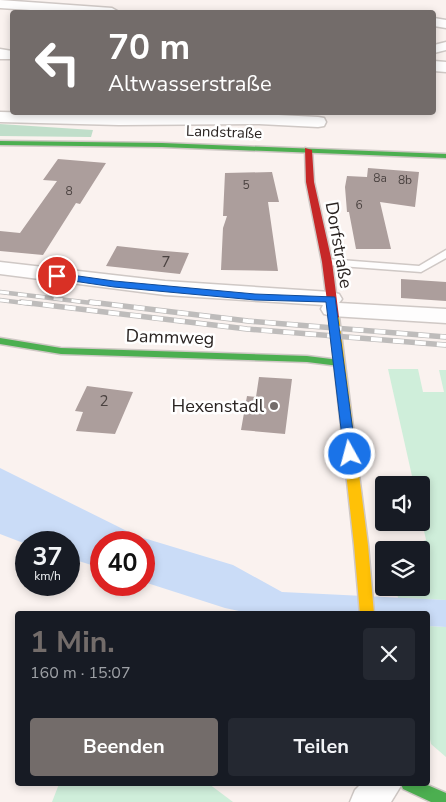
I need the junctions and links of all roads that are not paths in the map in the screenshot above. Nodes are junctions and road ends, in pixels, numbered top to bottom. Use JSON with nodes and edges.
{"nodes":[{"id":1,"x":0,"y":4,"type":"edge"},
{"id":2,"x":84,"y":10,"type":"edge"},
{"id":3,"x":0,"y":117,"type":"edge"},
{"id":4,"x":323,"y":117,"type":"edge"},
{"id":5,"x":0,"y":143,"type":"edge"},
{"id":6,"x":308,"y":150,"type":"junction"},
{"id":7,"x":446,"y":156,"type":"edge"},
{"id":8,"x":446,"y":253,"type":"edge"},
{"id":9,"x":327,"y":262,"type":"junction"},
{"id":10,"x":0,"y":268,"type":"edge"},
{"id":11,"x":332,"y":304,"type":"junction"},
{"id":12,"x":446,"y":316,"type":"edge"},
{"id":13,"x":0,"y":341,"type":"edge"},
{"id":14,"x":339,"y":363,"type":"junction"},
{"id":15,"x":367,"y":611,"type":"edge"},
{"id":16,"x":382,"y":786,"type":"edge"},
{"id":17,"x":413,"y":786,"type":"edge"},
{"id":18,"x":446,"y":801,"type":"edge"},
{"id":19,"x":368,"y":802,"type":"edge"}],
"edges":[{"from":1,"to":2,"type":"street"},
{"from":3,"to":4,"type":"street"},
{"from":4,"to":6,"type":"street"},
{"from":5,"to":6,"type":"street","name":"Landstraße"},
{"from":6,"to":7,"type":"street","name":"Landstraße"},
{"from":6,"to":9,"type":"street","name":"Dorfstraße"},
{"from":8,"to":9,"type":"lane"},
{"from":9,"to":11,"type":"street","name":"Dorfstraße"},
{"from":10,"to":11,"type":"street"},
{"from":11,"to":12,"type":"street"},
{"from":11,"to":14,"type":"street","name":"Dorfstraße"},
{"from":13,"to":14,"type":"street","name":"Dammweg"},
{"from":14,"to":15,"type":"street","name":"Dorfstraße"},
{"from":16,"to":19,"type":"street"},
{"from":17,"to":18,"type":"street"}]}
